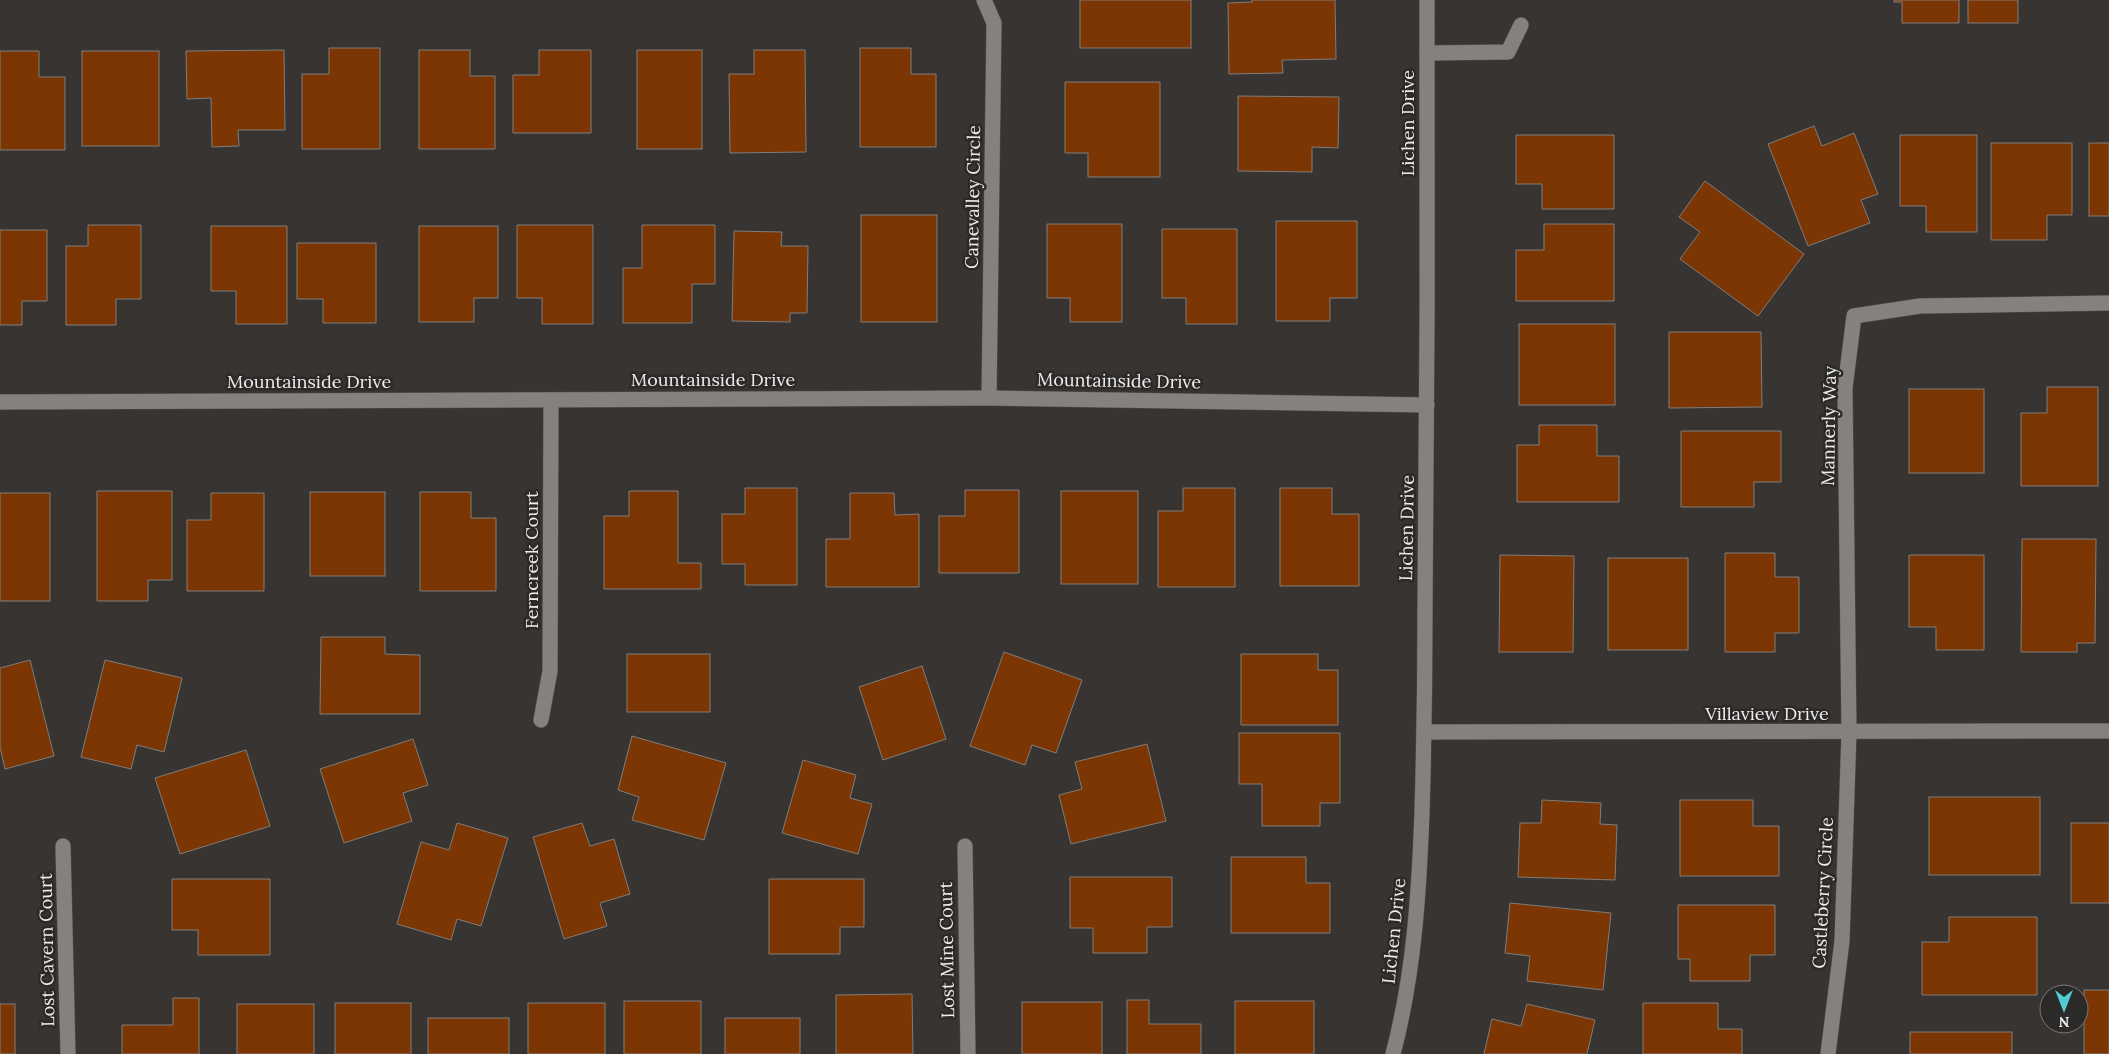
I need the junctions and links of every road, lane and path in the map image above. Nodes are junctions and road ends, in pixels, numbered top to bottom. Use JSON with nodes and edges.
{"nodes":[{"id":1,"x":984,"y":0,"type":"edge"},
{"id":2,"x":1427,"y":0,"type":"edge"},
{"id":3,"x":1521,"y":25,"type":"dead end"},
{"id":4,"x":1427,"y":53,"type":"junction"},
{"id":5,"x":2109,"y":304,"type":"edge"},
{"id":6,"x":989,"y":398,"type":"junction"},
{"id":7,"x":551,"y":400,"type":"junction"},
{"id":8,"x":0,"y":402,"type":"edge"},
{"id":9,"x":1427,"y":405,"type":"junction"},
{"id":10,"x":541,"y":720,"type":"dead end"},
{"id":11,"x":2109,"y":731,"type":"edge"},
{"id":12,"x":1424,"y":732,"type":"junction"},
{"id":13,"x":1848,"y":733,"type":"junction"},
{"id":14,"x":63,"y":846,"type":"dead end"},
{"id":15,"x":965,"y":846,"type":"dead end"},
{"id":16,"x":68,"y":1054,"type":"edge"},
{"id":17,"x":968,"y":1054,"type":"edge"},
{"id":18,"x":1393,"y":1054,"type":"edge"},
{"id":19,"x":1828,"y":1054,"type":"edge"}],
"edges":[{"from":1,"to":6,"type":"street","name":"Canevalley Circle"},
{"from":2,"to":4,"type":"street","name":"Lichen Drive"},
{"from":3,"to":4,"type":"street"},
{"from":4,"to":9,"type":"street","name":"Lichen Drive"},
{"from":5,"to":13,"type":"street","name":"Mannerly Way"},
{"from":6,"to":7,"type":"street","name":"Mountainside Drive"},
{"from":6,"to":9,"type":"street","name":"Mountainside Drive"},
{"from":7,"to":8,"type":"street","name":"Mountainside Drive"},
{"from":7,"to":10,"type":"street","name":"Ferncreek Court"},
{"from":9,"to":12,"type":"street","name":"Lichen Drive"},
{"from":11,"to":13,"type":"street","name":"Villaview Drive"},
{"from":12,"to":13,"type":"street","name":"Villaview Drive"},
{"from":12,"to":18,"type":"street","name":"Lichen Drive"},
{"from":13,"to":19,"type":"street","name":"Castleberry Circle"},
{"from":14,"to":16,"type":"street","name":"Lost Cavern Court"},
{"from":15,"to":17,"type":"street","name":"Lost Mine Court"}]}
